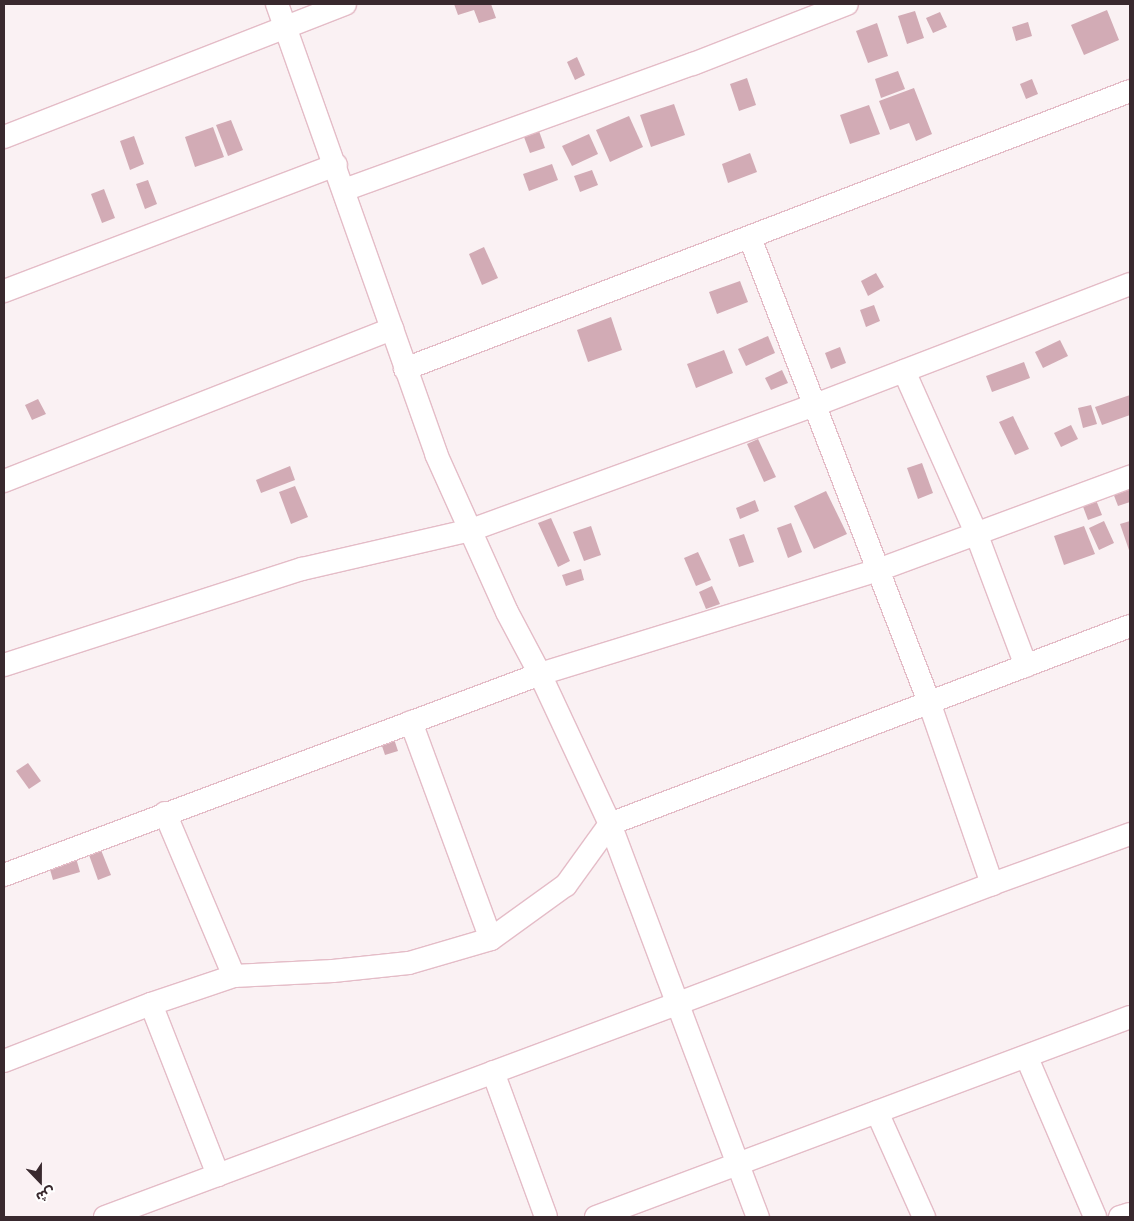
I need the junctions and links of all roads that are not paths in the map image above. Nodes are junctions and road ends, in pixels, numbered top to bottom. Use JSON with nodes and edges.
{"nodes":[{"id":1,"x":278,"y":4,"type":"edge"},
{"id":2,"x":345,"y":4,"type":"edge"},
{"id":3,"x":847,"y":4,"type":"edge"},
{"id":4,"x":286,"y":27,"type":"junction"},
{"id":5,"x":1130,"y":90,"type":"edge"},
{"id":6,"x":4,"y":137,"type":"edge"},
{"id":7,"x":336,"y":165,"type":"junction"},
{"id":8,"x":344,"y":190,"type":"junction"},
{"id":9,"x":750,"y":238,"type":"junction"},
{"id":10,"x":1130,"y":284,"type":"edge"},
{"id":11,"x":4,"y":291,"type":"edge"},
{"id":12,"x":392,"y":328,"type":"junction"},
{"id":13,"x":405,"y":369,"type":"junction"},
{"id":14,"x":904,"y":371,"type":"junction"},
{"id":15,"x":815,"y":405,"type":"junction"},
{"id":16,"x":1130,"y":478,"type":"edge"},
{"id":17,"x":4,"y":481,"type":"edge"},
{"id":18,"x":471,"y":530,"type":"junction"},
{"id":19,"x":976,"y":533,"type":"junction"},
{"id":20,"x":878,"y":570,"type":"junction"},
{"id":21,"x":1130,"y":626,"type":"edge"},
{"id":22,"x":4,"y":665,"type":"edge"},
{"id":23,"x":1026,"y":666,"type":"junction"},
{"id":24,"x":540,"y":674,"type":"junction"},
{"id":25,"x":929,"y":702,"type":"junction"},
{"id":26,"x":410,"y":722,"type":"junction"},
{"id":27,"x":165,"y":813,"type":"junction"},
{"id":28,"x":610,"y":824,"type":"junction"},
{"id":29,"x":1130,"y":834,"type":"edge"},
{"id":30,"x":4,"y":875,"type":"edge"},
{"id":31,"x":992,"y":884,"type":"junction"},
{"id":32,"x":491,"y":939,"type":"junction"},
{"id":33,"x":234,"y":976,"type":"junction"},
{"id":34,"x":679,"y":1003,"type":"junction"},
{"id":35,"x":150,"y":1004,"type":"junction"},
{"id":36,"x":1130,"y":1017,"type":"edge"},
{"id":37,"x":1026,"y":1058,"type":"junction"},
{"id":38,"x":4,"y":1061,"type":"edge"},
{"id":39,"x":493,"y":1072,"type":"junction"},
{"id":40,"x":877,"y":1112,"type":"junction"},
{"id":41,"x":737,"y":1163,"type":"junction"},
{"id":42,"x":218,"y":1175,"type":"junction"},
{"id":43,"x":146,"y":1210,"type":"edge"},
{"id":44,"x":1130,"y":1214,"type":"edge"},
{"id":45,"x":105,"y":1217,"type":"edge"},
{"id":46,"x":546,"y":1217,"type":"edge"},
{"id":47,"x":596,"y":1217,"type":"edge"},
{"id":48,"x":758,"y":1217,"type":"edge"},
{"id":49,"x":924,"y":1217,"type":"edge"},
{"id":50,"x":1095,"y":1217,"type":"edge"},
{"id":51,"x":1120,"y":1217,"type":"edge"}],
"edges":[{"from":1,"to":4,"type":"street"},
{"from":2,"to":4,"type":"street"},
{"from":3,"to":8,"type":"street"},
{"from":4,"to":6,"type":"street"},
{"from":4,"to":7,"type":"street"},
{"from":5,"to":9,"type":"street"},
{"from":7,"to":8,"type":"street"},
{"from":7,"to":11,"type":"street"},
{"from":8,"to":12,"type":"street"},
{"from":9,"to":13,"type":"street"},
{"from":9,"to":15,"type":"street"},
{"from":10,"to":14,"type":"street"},
{"from":12,"to":13,"type":"street"},
{"from":12,"to":17,"type":"street"},
{"from":13,"to":18,"type":"street"},
{"from":14,"to":15,"type":"street"},
{"from":14,"to":19,"type":"street"},
{"from":15,"to":18,"type":"street"},
{"from":15,"to":20,"type":"street"},
{"from":16,"to":19,"type":"street"},
{"from":18,"to":22,"type":"street"},
{"from":18,"to":24,"type":"street"},
{"from":19,"to":20,"type":"street"},
{"from":19,"to":23,"type":"street"},
{"from":20,"to":24,"type":"street"},
{"from":20,"to":25,"type":"street"},
{"from":21,"to":23,"type":"street"},
{"from":23,"to":25,"type":"street"},
{"from":24,"to":26,"type":"street"},
{"from":24,"to":28,"type":"street"},
{"from":25,"to":28,"type":"street"},
{"from":25,"to":31,"type":"street"},
{"from":26,"to":27,"type":"street"},
{"from":26,"to":32,"type":"street"},
{"from":27,"to":30,"type":"street"},
{"from":27,"to":33,"type":"street"},
{"from":28,"to":32,"type":"street"},
{"from":28,"to":34,"type":"street"},
{"from":29,"to":31,"type":"street"},
{"from":31,"to":34,"type":"street"},
{"from":32,"to":33,"type":"street"},
{"from":33,"to":35,"type":"street"},
{"from":34,"to":39,"type":"street"},
{"from":34,"to":41,"type":"street"},
{"from":35,"to":38,"type":"street"},
{"from":35,"to":42,"type":"street"},
{"from":36,"to":37,"type":"street"},
{"from":37,"to":40,"type":"street"},
{"from":37,"to":50,"type":"street"},
{"from":39,"to":42,"type":"street"},
{"from":39,"to":46,"type":"street"},
{"from":40,"to":41,"type":"street"},
{"from":40,"to":49,"type":"street"},
{"from":41,"to":47,"type":"street"},
{"from":41,"to":48,"type":"street"},
{"from":42,"to":43,"type":"street"},
{"from":43,"to":45,"type":"street"},
{"from":44,"to":51,"type":"street"}]}
